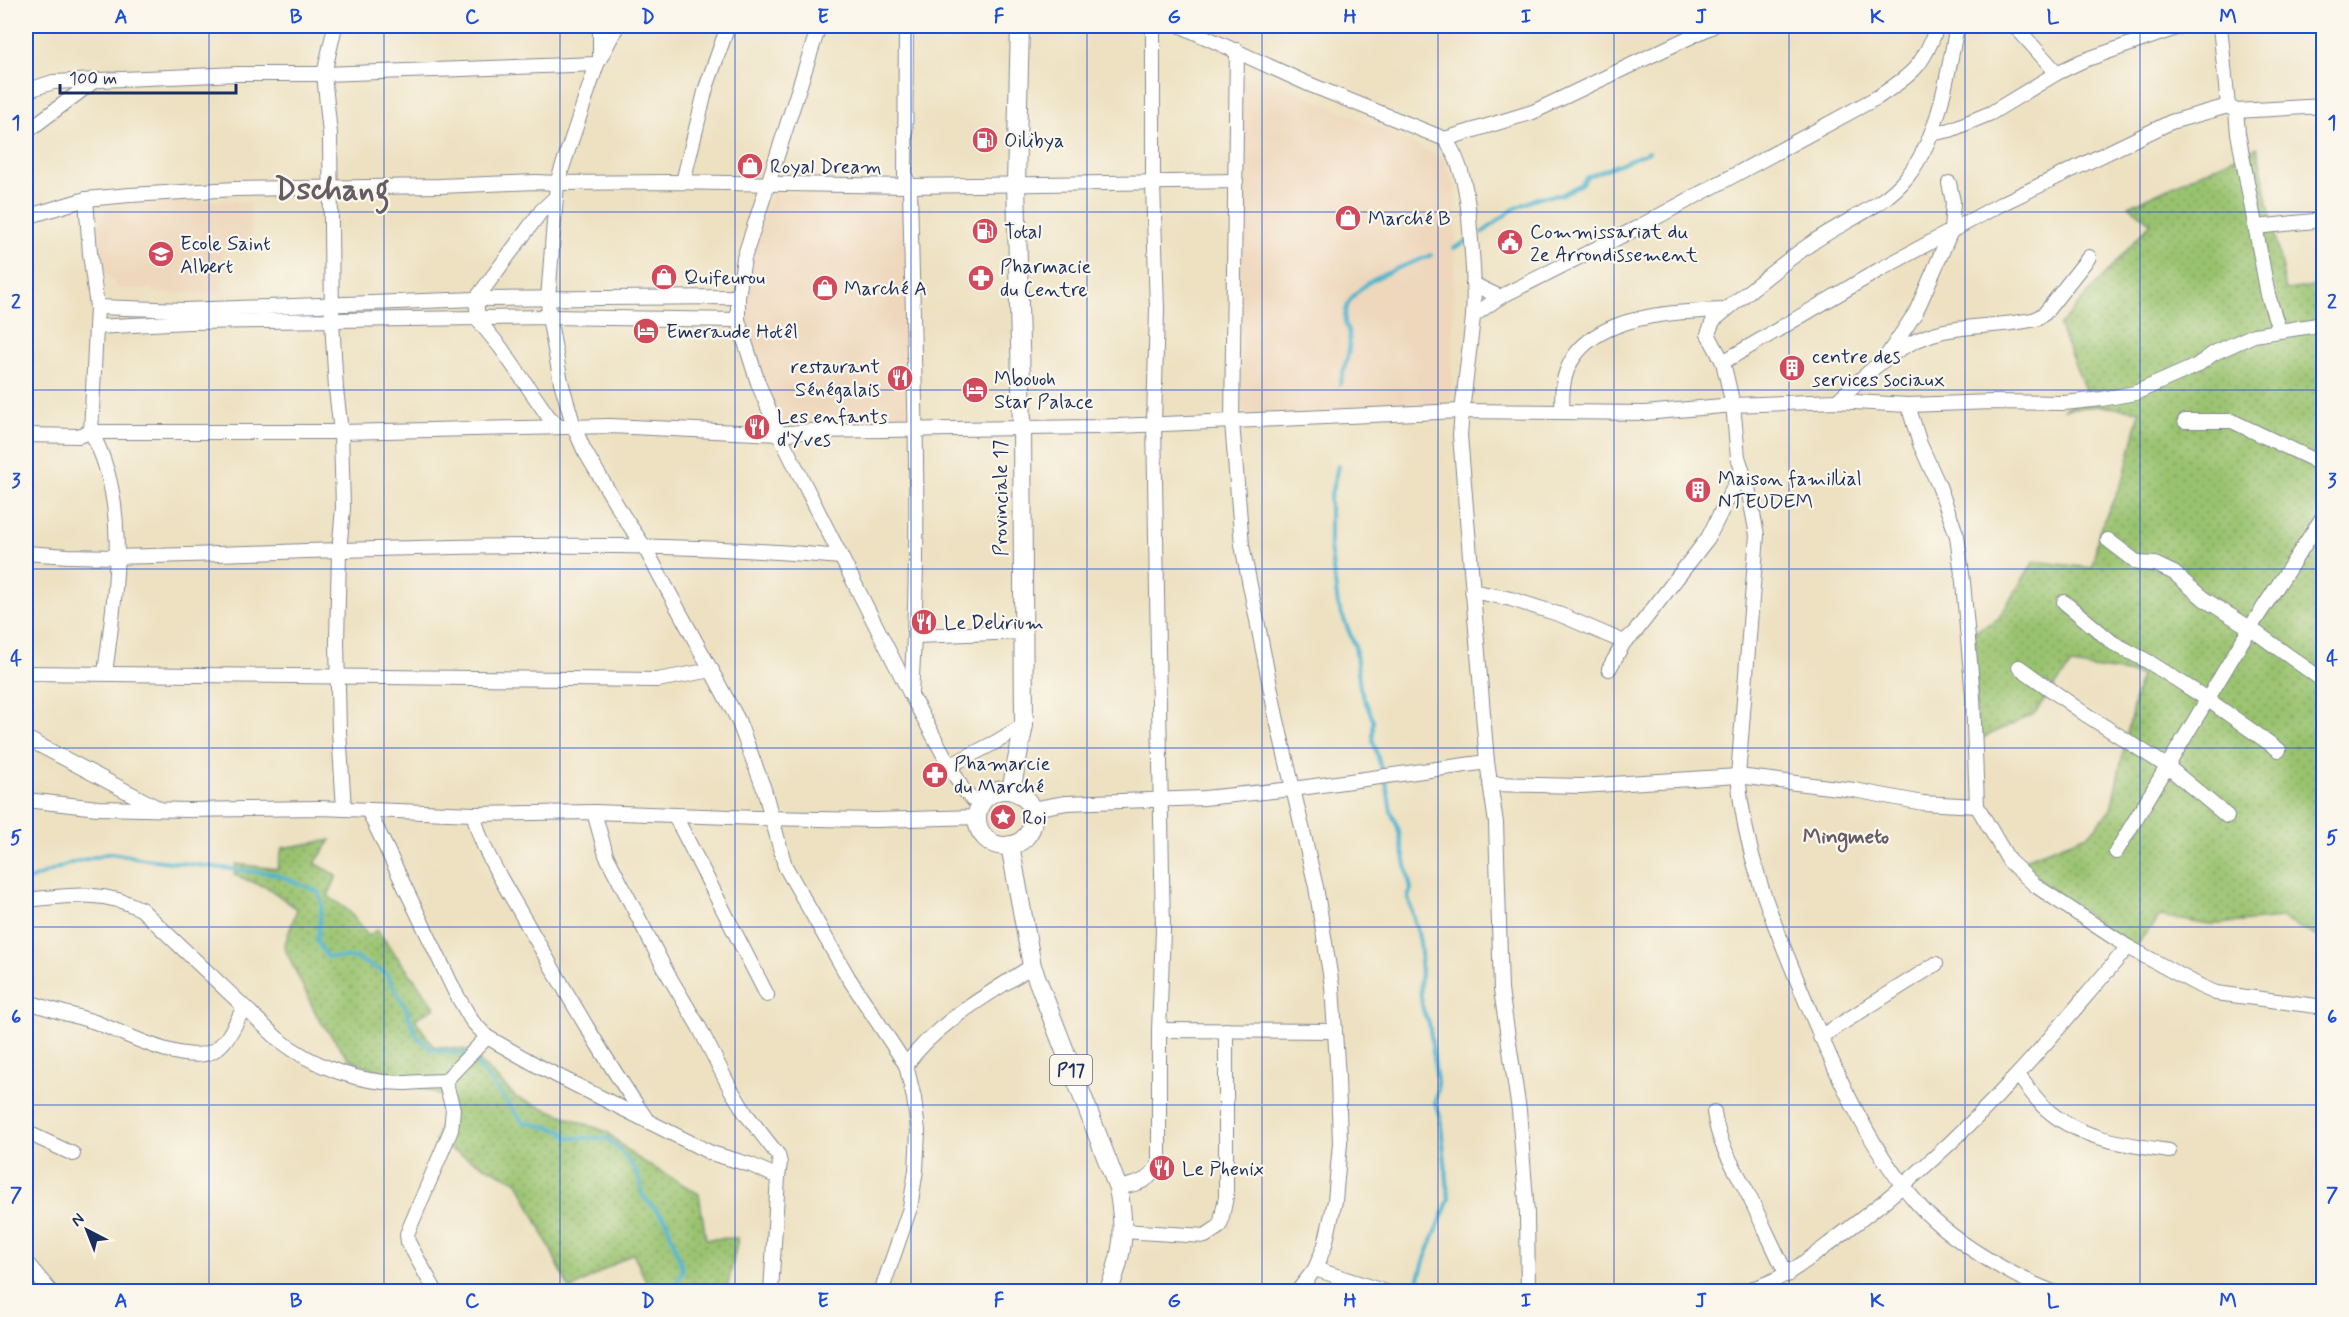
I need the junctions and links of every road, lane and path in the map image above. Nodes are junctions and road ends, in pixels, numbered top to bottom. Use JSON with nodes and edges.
{"nodes":[{"id":1,"x":336,"y":26,"type":"edge"},
{"id":2,"x":600,"y":26,"type":"edge"},
{"id":3,"x":617,"y":26,"type":"edge"},
{"id":4,"x":728,"y":26,"type":"edge"},
{"id":5,"x":819,"y":26,"type":"edge"},
{"id":6,"x":906,"y":26,"type":"edge"},
{"id":7,"x":1020,"y":26,"type":"edge"},
{"id":8,"x":1153,"y":26,"type":"edge"},
{"id":9,"x":1181,"y":26,"type":"edge"},
{"id":10,"x":1713,"y":26,"type":"edge"},
{"id":11,"x":1936,"y":26,"type":"edge"},
{"id":12,"x":1957,"y":26,"type":"edge"},
{"id":13,"x":2182,"y":26,"type":"edge"},
{"id":14,"x":2220,"y":26,"type":"edge"},
{"id":15,"x":2024,"y":28,"type":"edge"},
{"id":16,"x":1237,"y":50,"type":"junction"},
{"id":17,"x":598,"y":60,"type":"junction"},
{"id":18,"x":2057,"y":73,"type":"junction"},
{"id":19,"x":324,"y":74,"type":"junction"},
{"id":20,"x":94,"y":81,"type":"junction"},
{"id":21,"x":26,"y":91,"type":"edge"},
{"id":22,"x":2324,"y":106,"type":"edge"},
{"id":23,"x":2232,"y":109,"type":"junction"},
{"id":24,"x":26,"y":132,"type":"edge"},
{"id":25,"x":1931,"y":135,"type":"junction"},
{"id":26,"x":1445,"y":139,"type":"junction"},
{"id":27,"x":1236,"y":181,"type":"junction"},
{"id":28,"x":683,"y":182,"type":"junction"},
{"id":29,"x":1016,"y":183,"type":"junction"},
{"id":30,"x":1949,"y":183,"type":"dead end"},
{"id":31,"x":1153,"y":184,"type":"junction"},
{"id":32,"x":768,"y":185,"type":"junction"},
{"id":33,"x":910,"y":186,"type":"junction"},
{"id":34,"x":332,"y":188,"type":"junction"},
{"id":35,"x":556,"y":190,"type":"junction"},
{"id":36,"x":86,"y":199,"type":"junction"},
{"id":37,"x":26,"y":217,"type":"edge"},
{"id":38,"x":2324,"y":220,"type":"edge"},
{"id":39,"x":2256,"y":227,"type":"junction"},
{"id":40,"x":1951,"y":231,"type":"junction"},
{"id":41,"x":2089,"y":257,"type":"dead end"},
{"id":42,"x":1473,"y":284,"type":"junction"},
{"id":43,"x":738,"y":297,"type":"junction"},
{"id":44,"x":1500,"y":297,"type":"junction"},
{"id":45,"x":476,"y":299,"type":"junction"},
{"id":46,"x":548,"y":299,"type":"junction"},
{"id":47,"x":332,"y":304,"type":"junction"},
{"id":48,"x":97,"y":307,"type":"junction"},
{"id":49,"x":1726,"y":310,"type":"junction"},
{"id":50,"x":1473,"y":316,"type":"junction"},
{"id":51,"x":549,"y":317,"type":"junction"},
{"id":52,"x":332,"y":320,"type":"junction"},
{"id":53,"x":478,"y":320,"type":"junction"},
{"id":54,"x":738,"y":320,"type":"junction"},
{"id":55,"x":2324,"y":324,"type":"edge"},
{"id":56,"x":96,"y":327,"type":"junction"},
{"id":57,"x":2279,"y":330,"type":"junction"},
{"id":58,"x":1884,"y":360,"type":"junction"},
{"id":59,"x":1723,"y":362,"type":"junction"},
{"id":60,"x":1837,"y":401,"type":"junction"},
{"id":61,"x":1732,"y":405,"type":"junction"},
{"id":62,"x":1908,"y":405,"type":"junction"},
{"id":63,"x":1461,"y":411,"type":"junction"},
{"id":64,"x":1563,"y":412,"type":"junction"},
{"id":65,"x":2185,"y":421,"type":"dead end"},
{"id":66,"x":1232,"y":422,"type":"junction"},
{"id":67,"x":1154,"y":423,"type":"junction"},
{"id":68,"x":1022,"y":426,"type":"junction"},
{"id":69,"x":559,"y":427,"type":"junction"},
{"id":70,"x":574,"y":427,"type":"junction"},
{"id":71,"x":914,"y":429,"type":"junction"},
{"id":72,"x":90,"y":432,"type":"junction"},
{"id":73,"x":341,"y":432,"type":"junction"},
{"id":74,"x":779,"y":434,"type":"junction"},
{"id":75,"x":26,"y":435,"type":"edge"},
{"id":76,"x":2324,"y":469,"type":"edge"},
{"id":77,"x":1742,"y":470,"type":"junction"},
{"id":78,"x":2324,"y":515,"type":"edge"},
{"id":79,"x":2108,"y":540,"type":"dead end"},
{"id":80,"x":645,"y":548,"type":"junction"},
{"id":81,"x":339,"y":552,"type":"junction"},
{"id":82,"x":26,"y":553,"type":"edge"},
{"id":83,"x":117,"y":556,"type":"junction"},
{"id":84,"x":841,"y":557,"type":"junction"},
{"id":85,"x":1472,"y":591,"type":"junction"},
{"id":86,"x":2064,"y":602,"type":"dead end"},
{"id":87,"x":2250,"y":628,"type":"junction"},
{"id":88,"x":1023,"y":632,"type":"junction"},
{"id":89,"x":915,"y":636,"type":"junction"},
{"id":90,"x":1624,"y":642,"type":"junction"},
{"id":91,"x":2019,"y":667,"type":"dead end"},
{"id":92,"x":1610,"y":669,"type":"dead end"},
{"id":93,"x":712,"y":670,"type":"junction"},
{"id":94,"x":26,"y":673,"type":"edge"},
{"id":95,"x":105,"y":673,"type":"junction"},
{"id":96,"x":339,"y":675,"type":"junction"},
{"id":97,"x":2322,"y":679,"type":"dead end"},
{"id":98,"x":911,"y":695,"type":"junction"},
{"id":99,"x":2207,"y":699,"type":"junction"},
{"id":100,"x":1024,"y":725,"type":"junction"},
{"id":101,"x":26,"y":738,"type":"edge"},
{"id":102,"x":2279,"y":750,"type":"dead end"},
{"id":103,"x":1487,"y":762,"type":"junction"},
{"id":104,"x":951,"y":765,"type":"junction"},
{"id":105,"x":2168,"y":767,"type":"junction"},
{"id":106,"x":1738,"y":776,"type":"junction"},
{"id":107,"x":1491,"y":784,"type":"junction"},
{"id":108,"x":1293,"y":789,"type":"junction"},
{"id":109,"x":1011,"y":790,"type":"junction"},
{"id":110,"x":26,"y":800,"type":"edge"},
{"id":111,"x":1160,"y":800,"type":"junction"},
{"id":112,"x":1977,"y":806,"type":"junction"},
{"id":113,"x":344,"y":809,"type":"junction"},
{"id":114,"x":1032,"y":809,"type":"junction"},
{"id":115,"x":160,"y":810,"type":"junction"},
{"id":116,"x":368,"y":810,"type":"junction"},
{"id":117,"x":594,"y":812,"type":"junction"},
{"id":118,"x":978,"y":812,"type":"junction"},
{"id":119,"x":474,"y":814,"type":"junction"},
{"id":120,"x":675,"y":816,"type":"junction"},
{"id":121,"x":2227,"y":816,"type":"dead end"},
{"id":122,"x":771,"y":818,"type":"junction"},
{"id":123,"x":1010,"y":845,"type":"junction"},
{"id":124,"x":2116,"y":852,"type":"dead end"},
{"id":125,"x":26,"y":900,"type":"edge"},
{"id":126,"x":2128,"y":946,"type":"junction"},
{"id":127,"x":1936,"y":964,"type":"dead end"},
{"id":128,"x":1032,"y":966,"type":"junction"},
{"id":129,"x":767,"y":995,"type":"dead end"},
{"id":130,"x":26,"y":1002,"type":"edge"},
{"id":131,"x":243,"y":1007,"type":"junction"},
{"id":132,"x":2324,"y":1007,"type":"edge"},
{"id":133,"x":1159,"y":1030,"type":"junction"},
{"id":134,"x":1226,"y":1030,"type":"junction"},
{"id":135,"x":1335,"y":1031,"type":"junction"},
{"id":136,"x":487,"y":1038,"type":"junction"},
{"id":137,"x":1820,"y":1038,"type":"junction"},
{"id":138,"x":906,"y":1065,"type":"junction"},
{"id":139,"x":2018,"y":1075,"type":"junction"},
{"id":140,"x":445,"y":1081,"type":"junction"},
{"id":141,"x":1714,"y":1112,"type":"dead end"},
{"id":142,"x":647,"y":1120,"type":"junction"},
{"id":143,"x":26,"y":1132,"type":"edge"},
{"id":144,"x":2169,"y":1151,"type":"dead end"},
{"id":145,"x":73,"y":1154,"type":"dead end"},
{"id":146,"x":778,"y":1177,"type":"junction"},
{"id":147,"x":1902,"y":1185,"type":"junction"},
{"id":148,"x":1118,"y":1188,"type":"junction"},
{"id":149,"x":1122,"y":1231,"type":"junction"},
{"id":150,"x":26,"y":1262,"type":"edge"},
{"id":151,"x":1315,"y":1269,"type":"junction"},
{"id":152,"x":1786,"y":1275,"type":"junction"},
{"id":153,"x":1381,"y":1291,"type":"edge"},
{"id":154,"x":51,"y":1292,"type":"edge"},
{"id":155,"x":436,"y":1292,"type":"edge"},
{"id":156,"x":771,"y":1292,"type":"edge"},
{"id":157,"x":881,"y":1292,"type":"edge"},
{"id":158,"x":1108,"y":1292,"type":"edge"},
{"id":159,"x":1297,"y":1292,"type":"edge"},
{"id":160,"x":1528,"y":1292,"type":"edge"},
{"id":161,"x":1735,"y":1292,"type":"edge"},
{"id":162,"x":2053,"y":1292,"type":"edge"}],
"edges":[{"from":1,"to":19,"type":"street"},
{"from":2,"to":17,"type":"street"},
{"from":3,"to":17,"type":"street"},
{"from":4,"to":28,"type":"street"},
{"from":5,"to":32,"type":"street"},
{"from":6,"to":33,"type":"street"},
{"from":7,"to":29,"type":"main road","name":"Provinciale 17"},
{"from":8,"to":31,"type":"street"},
{"from":9,"to":16,"type":"street"},
{"from":10,"to":26,"type":"street"},
{"from":11,"to":44,"type":"street"},
{"from":12,"to":25,"type":"street"},
{"from":13,"to":18,"type":"street"},
{"from":14,"to":23,"type":"street"},
{"from":15,"to":18,"type":"street"},
{"from":16,"to":26,"type":"street"},
{"from":16,"to":27,"type":"street"},
{"from":17,"to":19,"type":"street"},
{"from":17,"to":35,"type":"street"},
{"from":18,"to":25,"type":"street"},
{"from":19,"to":20,"type":"street"},
{"from":19,"to":34,"type":"street"},
{"from":20,"to":21,"type":"street"},
{"from":20,"to":24,"type":"street"},
{"from":22,"to":23,"type":"street"},
{"from":23,"to":39,"type":"street"},
{"from":23,"to":40,"type":"street"},
{"from":25,"to":49,"type":"street"},
{"from":26,"to":42,"type":"street"},
{"from":27,"to":31,"type":"street"},
{"from":27,"to":66,"type":"street"},
{"from":28,"to":32,"type":"street"},
{"from":28,"to":35,"type":"street"},
{"from":29,"to":31,"type":"street"},
{"from":29,"to":33,"type":"street"},
{"from":29,"to":68,"type":"main road","name":"Provinciale 17"},
{"from":30,"to":40,"type":"street"},
{"from":31,"to":67,"type":"street"},
{"from":32,"to":33,"type":"street"},
{"from":32,"to":43,"type":"street"},
{"from":33,"to":71,"type":"street"},
{"from":34,"to":35,"type":"street"},
{"from":34,"to":36,"type":"street"},
{"from":34,"to":47,"type":"street"},
{"from":35,"to":45,"type":"street"},
{"from":35,"to":46,"type":"street"},
{"from":36,"to":37,"type":"street"},
{"from":36,"to":48,"type":"street"},
{"from":38,"to":39,"type":"street"},
{"from":39,"to":57,"type":"street"},
{"from":40,"to":58,"type":"street"},
{"from":40,"to":59,"type":"street"},
{"from":41,"to":58,"type":"street"},
{"from":42,"to":44,"type":"street"},
{"from":42,"to":50,"type":"street"},
{"from":43,"to":46,"type":"street"},
{"from":43,"to":54,"type":"street"},
{"from":44,"to":50,"type":"street"},
{"from":45,"to":46,"type":"street"},
{"from":45,"to":47,"type":"street"},
{"from":45,"to":53,"type":"street"},
{"from":46,"to":51,"type":"street"},
{"from":47,"to":48,"type":"street"},
{"from":47,"to":52,"type":"street"},
{"from":48,"to":56,"type":"street"},
{"from":49,"to":59,"type":"street"},
{"from":49,"to":64,"type":"street"},
{"from":50,"to":63,"type":"street"},
{"from":51,"to":53,"type":"street"},
{"from":51,"to":54,"type":"street"},
{"from":51,"to":70,"type":"street"},
{"from":52,"to":53,"type":"street"},
{"from":52,"to":56,"type":"street"},
{"from":52,"to":73,"type":"street"},
{"from":53,"to":69,"type":"street"},
{"from":54,"to":74,"type":"street"},
{"from":55,"to":57,"type":"street"},
{"from":56,"to":72,"type":"street"},
{"from":57,"to":62,"type":"street"},
{"from":58,"to":60,"type":"street"},
{"from":59,"to":61,"type":"street"},
{"from":60,"to":61,"type":"street"},
{"from":60,"to":62,"type":"street"},
{"from":61,"to":64,"type":"street"},
{"from":61,"to":77,"type":"street"},
{"from":62,"to":112,"type":"street"},
{"from":63,"to":64,"type":"street"},
{"from":63,"to":66,"type":"street"},
{"from":63,"to":85,"type":"street"},
{"from":65,"to":76,"type":"street"},
{"from":66,"to":67,"type":"street"},
{"from":66,"to":108,"type":"street"},
{"from":67,"to":68,"type":"street"},
{"from":67,"to":111,"type":"street"},
{"from":68,"to":71,"type":"street"},
{"from":68,"to":88,"type":"main road","name":"Provinciale 17"},
{"from":69,"to":70,"type":"street"},
{"from":69,"to":73,"type":"street"},
{"from":70,"to":74,"type":"street"},
{"from":70,"to":80,"type":"street"},
{"from":71,"to":74,"type":"street"},
{"from":71,"to":89,"type":"street"},
{"from":72,"to":73,"type":"street"},
{"from":72,"to":75,"type":"street"},
{"from":72,"to":83,"type":"street"},
{"from":73,"to":81,"type":"street"},
{"from":74,"to":84,"type":"street"},
{"from":77,"to":90,"type":"street"},
{"from":77,"to":106,"type":"street"},
{"from":78,"to":87,"type":"street"},
{"from":79,"to":87,"type":"street"},
{"from":80,"to":81,"type":"street"},
{"from":80,"to":84,"type":"street"},
{"from":80,"to":93,"type":"street"},
{"from":81,"to":83,"type":"street"},
{"from":81,"to":96,"type":"street"},
{"from":82,"to":83,"type":"street"},
{"from":83,"to":95,"type":"street"},
{"from":84,"to":98,"type":"street"},
{"from":85,"to":90,"type":"street"},
{"from":85,"to":103,"type":"street"},
{"from":86,"to":99,"type":"street"},
{"from":87,"to":97,"type":"street"},
{"from":87,"to":99,"type":"street"},
{"from":88,"to":89,"type":"street"},
{"from":88,"to":100,"type":"main road","name":"Provinciale 17"},
{"from":89,"to":98,"type":"street"},
{"from":90,"to":92,"type":"street"},
{"from":91,"to":105,"type":"street"},
{"from":93,"to":96,"type":"street"},
{"from":93,"to":122,"type":"street"},
{"from":94,"to":95,"type":"street"},
{"from":95,"to":96,"type":"street"},
{"from":96,"to":113,"type":"street"},
{"from":98,"to":104,"type":"street"},
{"from":99,"to":102,"type":"street"},
{"from":99,"to":105,"type":"street"},
{"from":100,"to":104,"type":"street"},
{"from":100,"to":109,"type":"main road","name":"Provinciale 17"},
{"from":101,"to":115,"type":"street"},
{"from":103,"to":107,"type":"street"},
{"from":103,"to":108,"type":"street"},
{"from":104,"to":118,"type":"street"},
{"from":105,"to":121,"type":"street"},
{"from":105,"to":124,"type":"street"},
{"from":106,"to":107,"type":"street"},
{"from":106,"to":112,"type":"street"},
{"from":106,"to":137,"type":"street"},
{"from":107,"to":160,"type":"street"},
{"from":108,"to":111,"type":"street"},
{"from":108,"to":135,"type":"street"},
{"from":109,"to":114,"type":"main road"},
{"from":109,"to":118,"type":"main road"},
{"from":110,"to":115,"type":"street"},
{"from":111,"to":114,"type":"street"},
{"from":111,"to":133,"type":"street"},
{"from":112,"to":126,"type":"street"},
{"from":113,"to":115,"type":"street"},
{"from":113,"to":116,"type":"street"},
{"from":114,"to":123,"type":"main road"},
{"from":116,"to":119,"type":"street"},
{"from":116,"to":136,"type":"street"},
{"from":117,"to":119,"type":"street"},
{"from":117,"to":120,"type":"street"},
{"from":117,"to":146,"type":"street"},
{"from":118,"to":122,"type":"street"},
{"from":118,"to":123,"type":"main road"},
{"from":119,"to":142,"type":"street"},
{"from":120,"to":122,"type":"street"},
{"from":120,"to":129,"type":"street"},
{"from":122,"to":138,"type":"street"},
{"from":123,"to":128,"type":"main road","number":"P17"},
{"from":125,"to":131,"type":"street"},
{"from":126,"to":132,"type":"street"},
{"from":126,"to":139,"type":"street"},
{"from":127,"to":137,"type":"street"},
{"from":128,"to":138,"type":"street"},
{"from":128,"to":148,"type":"main road","number":"P17"},
{"from":130,"to":131,"type":"street"},
{"from":131,"to":140,"type":"street"},
{"from":133,"to":134,"type":"street"},
{"from":133,"to":148,"type":"street"},
{"from":134,"to":135,"type":"street"},
{"from":134,"to":149,"type":"street"},
{"from":135,"to":151,"type":"street"},
{"from":136,"to":140,"type":"street"},
{"from":136,"to":142,"type":"street"},
{"from":137,"to":147,"type":"street"},
{"from":138,"to":157,"type":"street"},
{"from":139,"to":144,"type":"street"},
{"from":139,"to":147,"type":"street"},
{"from":140,"to":155,"type":"street"},
{"from":141,"to":152,"type":"street"},
{"from":142,"to":146,"type":"street"},
{"from":143,"to":145,"type":"street"},
{"from":146,"to":156,"type":"street"},
{"from":147,"to":152,"type":"street"},
{"from":147,"to":162,"type":"street"},
{"from":148,"to":149,"type":"main road","number":"P17"},
{"from":149,"to":158,"type":"main road","number":"P17"},
{"from":150,"to":154,"type":"street"},
{"from":151,"to":153,"type":"street"},
{"from":151,"to":159,"type":"street"},
{"from":152,"to":161,"type":"street"}]}
